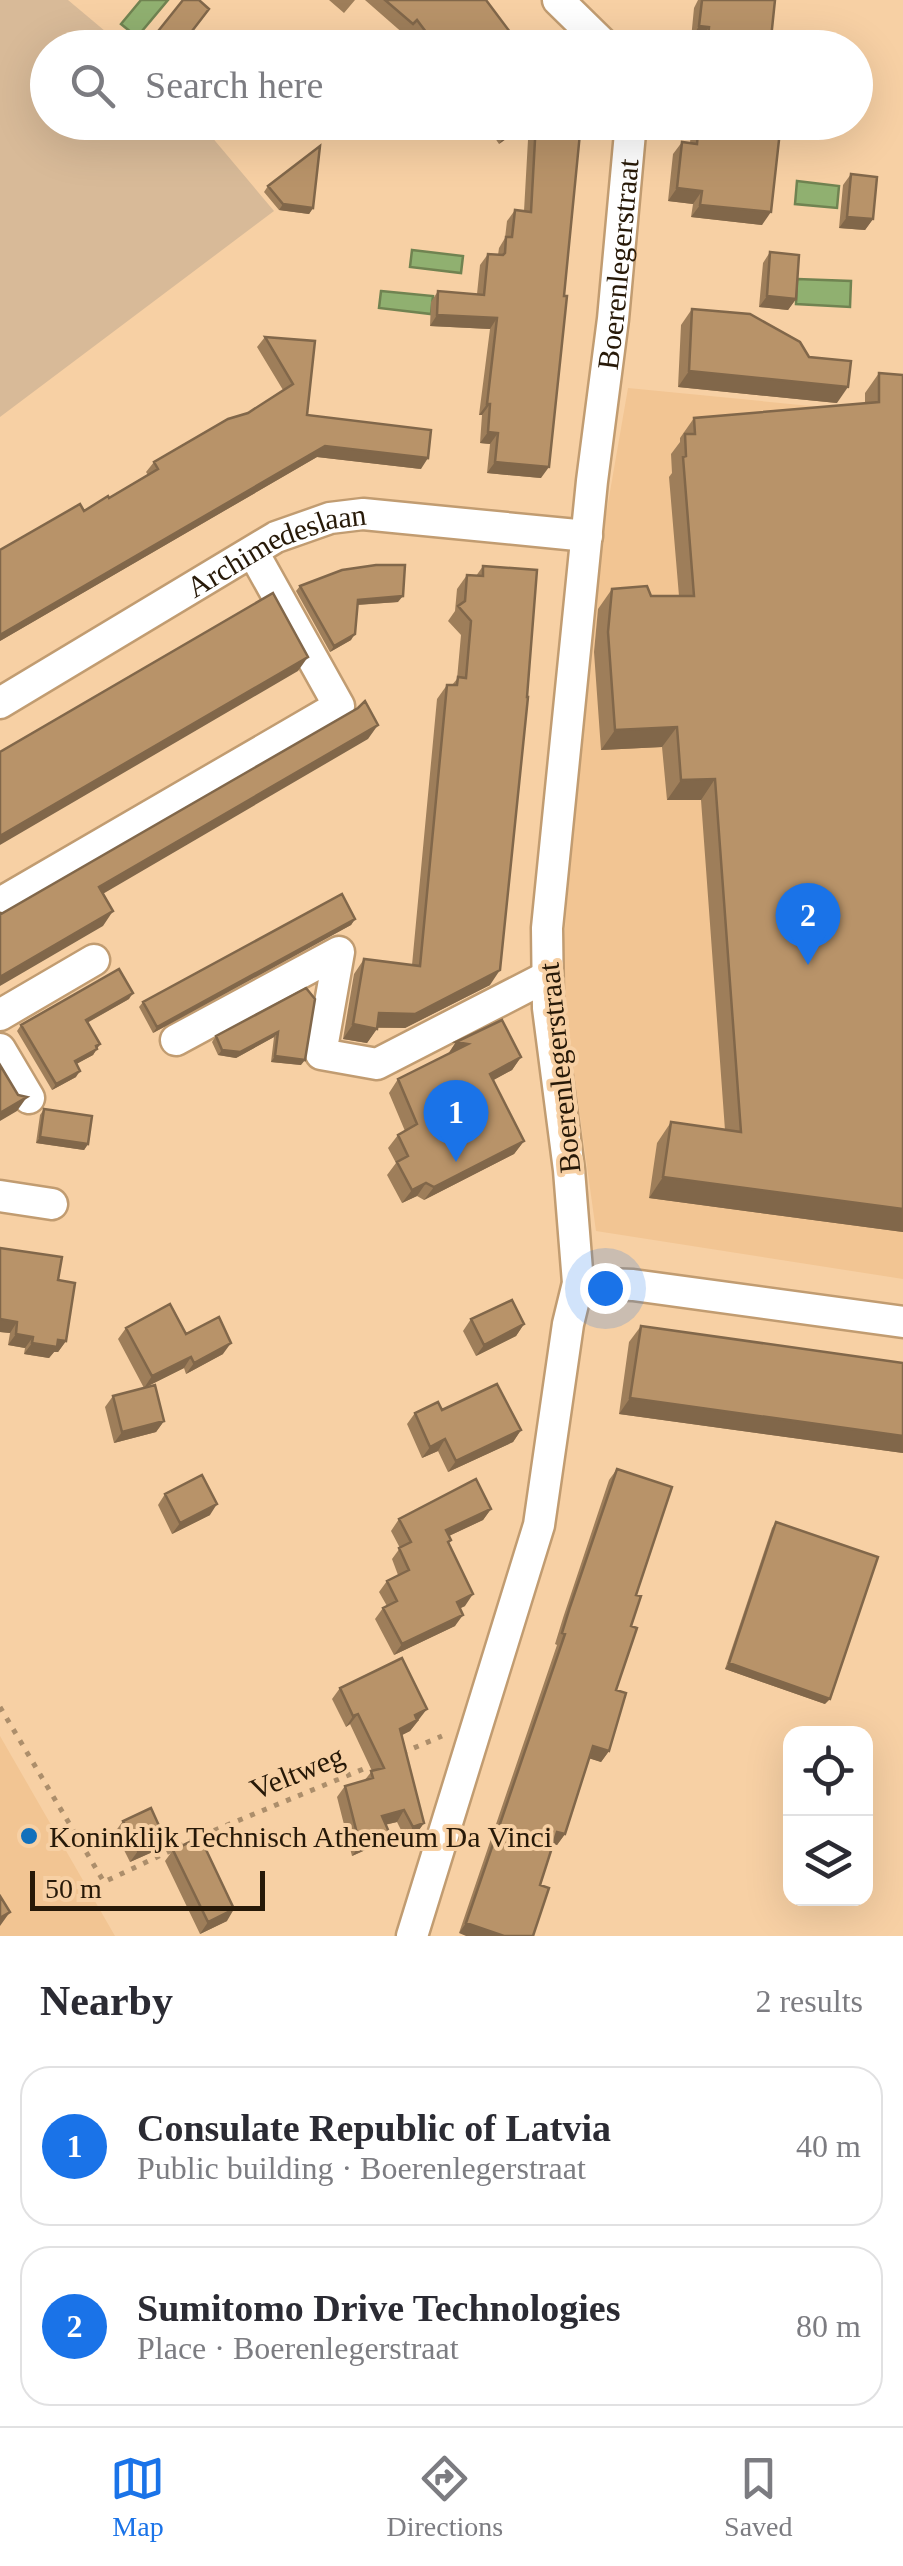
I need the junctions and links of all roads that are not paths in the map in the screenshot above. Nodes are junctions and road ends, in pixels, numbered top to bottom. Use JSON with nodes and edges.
{"nodes":[{"id":1,"x":562,"y":1,"type":"edge"},
{"id":2,"x":590,"y":30,"type":"edge"},
{"id":3,"x":629,"y":140,"type":"edge"},
{"id":4,"x":586,"y":536,"type":"junction"},
{"id":5,"x":252,"y":552,"type":"junction"},
{"id":6,"x":0,"y":703,"type":"edge"},
{"id":7,"x":0,"y":903,"type":"edge"},
{"id":8,"x":94,"y":960,"type":"dead end"},
{"id":9,"x":546,"y":977,"type":"junction"},
{"id":10,"x":0,"y":1015,"type":"edge"},
{"id":11,"x":176,"y":1040,"type":"dead end"},
{"id":12,"x":0,"y":1048,"type":"edge"},
{"id":13,"x":30,"y":1098,"type":"edge"},
{"id":14,"x":0,"y":1196,"type":"edge"},
{"id":15,"x":52,"y":1204,"type":"dead end"},
{"id":16,"x":578,"y":1282,"type":"junction"},
{"id":17,"x":903,"y":1322,"type":"edge"},
{"id":18,"x":412,"y":1936,"type":"edge"}],
"edges":[{"from":1,"to":2,"type":"street"},
{"from":3,"to":4,"type":"street","name":"Boerenlegerstraat"},
{"from":4,"to":5,"type":"street","name":"Archimedeslaan"},
{"from":4,"to":9,"type":"street","name":"Boerenlegerstraat"},
{"from":5,"to":6,"type":"street","name":"Archimedeslaan"},
{"from":5,"to":7,"type":"street"},
{"from":8,"to":10,"type":"street"},
{"from":9,"to":11,"type":"street"},
{"from":9,"to":16,"type":"street","name":"Boerenlegerstraat"},
{"from":12,"to":13,"type":"street"},
{"from":14,"to":15,"type":"street"},
{"from":16,"to":17,"type":"street"},
{"from":16,"to":18,"type":"street","name":"Boerenlegerstraat"}]}
